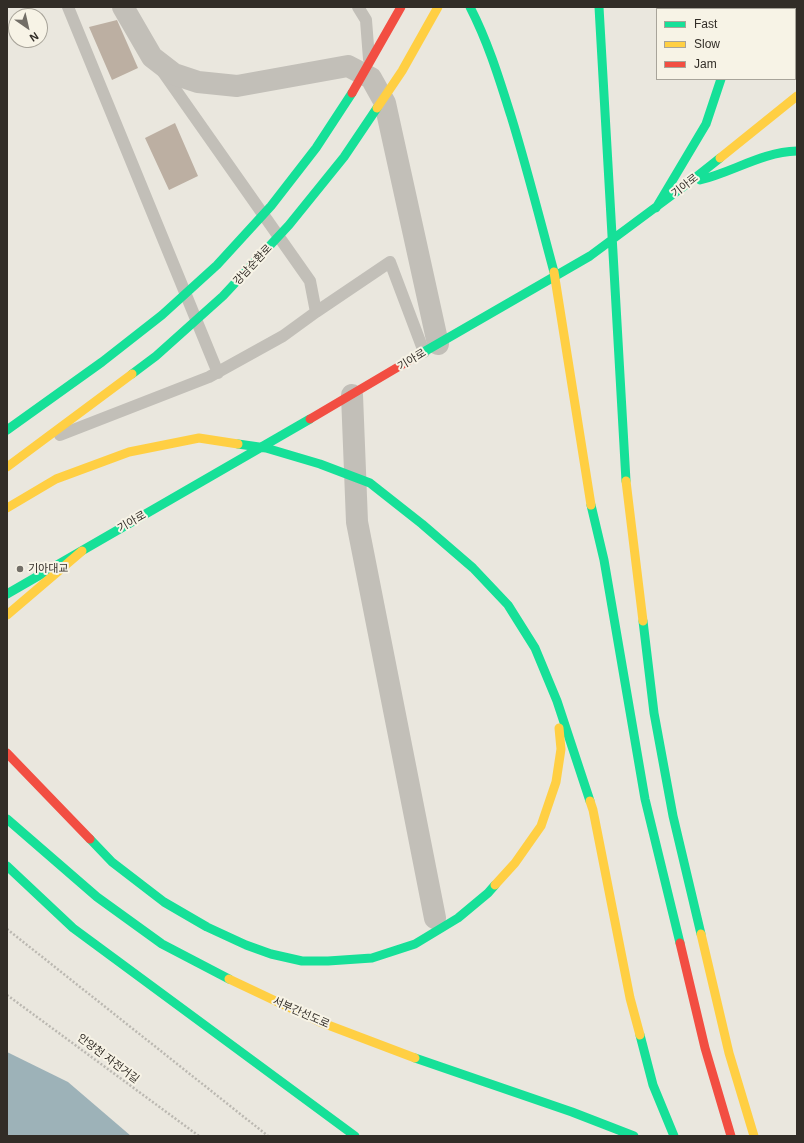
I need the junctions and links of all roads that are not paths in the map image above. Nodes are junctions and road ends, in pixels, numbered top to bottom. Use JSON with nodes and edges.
{"nodes":[{"id":1,"x":68,"y":7,"type":"edge"},
{"id":2,"x":123,"y":7,"type":"edge"},
{"id":3,"x":358,"y":7,"type":"edge"},
{"id":4,"x":401,"y":7,"type":"edge"},
{"id":5,"x":438,"y":7,"type":"edge"},
{"id":6,"x":470,"y":7,"type":"edge"},
{"id":7,"x":599,"y":7,"type":"edge"},
{"id":8,"x":152,"y":57,"type":"junction"},
{"id":9,"x":371,"y":78,"type":"junction"},
{"id":10,"x":721,"y":80,"type":"edge"},
{"id":11,"x":797,"y":96,"type":"edge"},
{"id":12,"x":797,"y":151,"type":"edge"},
{"id":13,"x":691,"y":182,"type":"junction"},
{"id":14,"x":656,"y":208,"type":"junction"},
{"id":15,"x":316,"y":312,"type":"junction"},
{"id":16,"x":431,"y":348,"type":"junction"},
{"id":17,"x":218,"y":372,"type":"junction"},
{"id":18,"x":352,"y":395,"type":"junction"},
{"id":19,"x":7,"y":430,"type":"edge"},
{"id":20,"x":7,"y":456,"type":"edge"},
{"id":21,"x":7,"y":467,"type":"edge"},
{"id":22,"x":7,"y":508,"type":"edge"},
{"id":23,"x":82,"y":551,"type":"junction"},
{"id":24,"x":7,"y":594,"type":"edge"},
{"id":25,"x":7,"y":615,"type":"edge"},
{"id":26,"x":557,"y":701,"type":"junction"},
{"id":27,"x":7,"y":753,"type":"edge"},
{"id":28,"x":7,"y":819,"type":"edge"},
{"id":29,"x":7,"y":866,"type":"edge"},
{"id":30,"x":435,"y":918,"type":"dead end"},
{"id":31,"x":355,"y":1136,"type":"edge"},
{"id":32,"x":634,"y":1136,"type":"edge"},
{"id":33,"x":674,"y":1136,"type":"edge"},
{"id":34,"x":731,"y":1136,"type":"edge"},
{"id":35,"x":754,"y":1136,"type":"edge"}],
"edges":[{"from":1,"to":17,"type":"lane"},
{"from":2,"to":8,"type":"street"},
{"from":3,"to":9,"type":"lane"},
{"from":4,"to":19,"type":"main road"},
{"from":5,"to":21,"type":"main road","name":"강남순환로"},
{"from":6,"to":34,"type":"main road"},
{"from":7,"to":35,"type":"main road"},
{"from":8,"to":9,"type":"street"},
{"from":8,"to":15,"type":"lane"},
{"from":9,"to":16,"type":"street"},
{"from":10,"to":14,"type":"main road"},
{"from":11,"to":13,"type":"main road","name":"기아로"},
{"from":12,"to":13,"type":"main road"},
{"from":13,"to":14,"type":"main road","name":"기아로"},
{"from":14,"to":16,"type":"main road","name":"기아로"},
{"from":15,"to":16,"type":"lane"},
{"from":15,"to":17,"type":"lane"},
{"from":16,"to":18,"type":"main road","name":"기아로"},
{"from":17,"to":20,"type":"lane"},
{"from":18,"to":23,"type":"main road","name":"기아로"},
{"from":18,"to":30,"type":"street"},
{"from":22,"to":26,"type":"main road"},
{"from":23,"to":24,"type":"main road","name":"기아로"},
{"from":23,"to":25,"type":"main road"},
{"from":26,"to":27,"type":"main road"},
{"from":26,"to":33,"type":"main road"},
{"from":28,"to":32,"type":"main road","name":"서부간선도로"},
{"from":29,"to":31,"type":"main road"}]}
